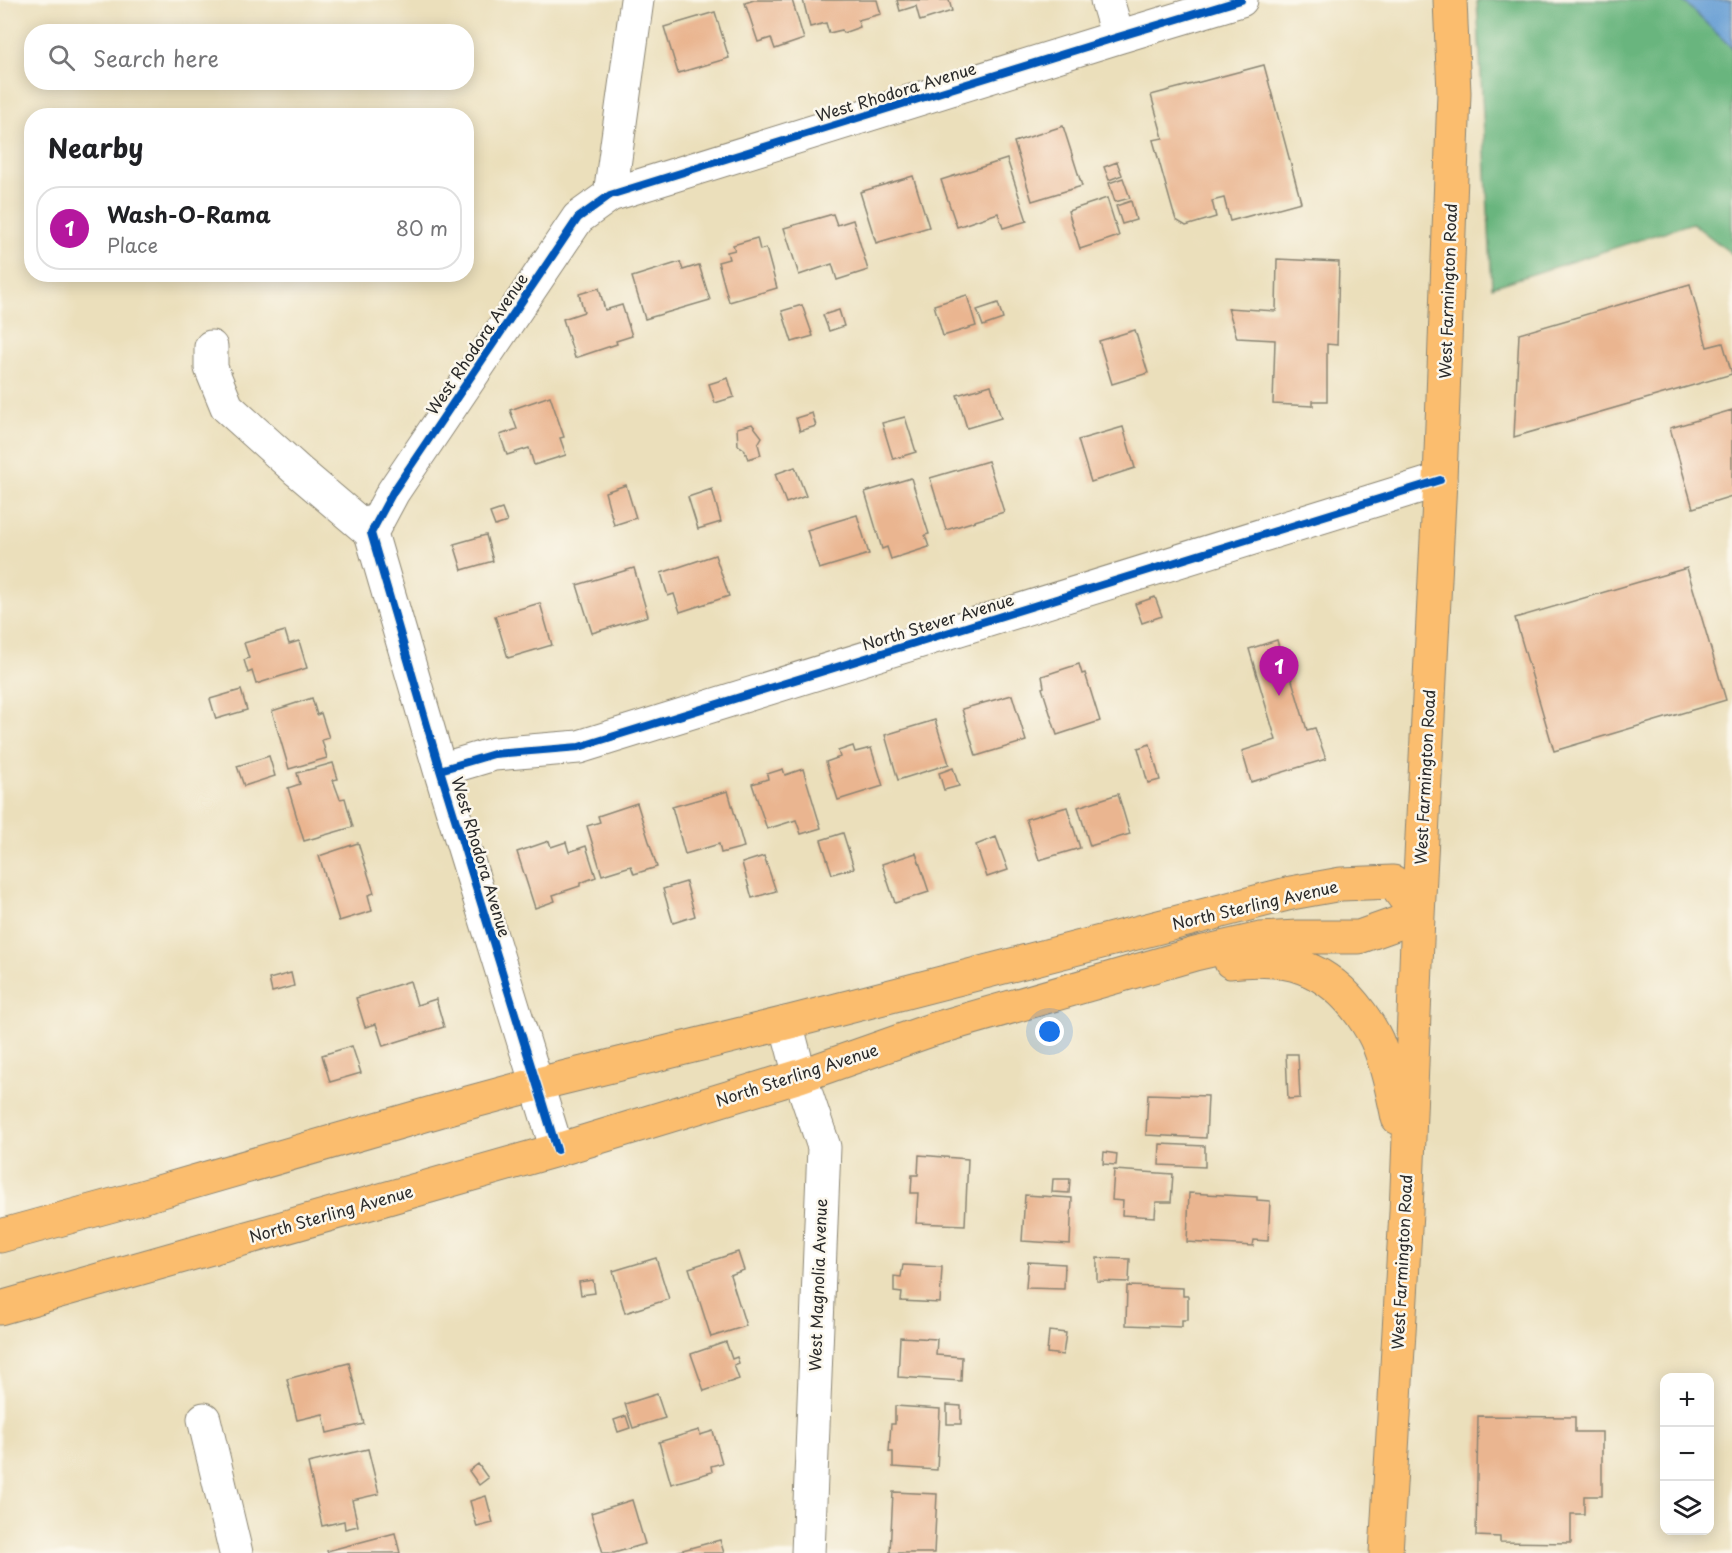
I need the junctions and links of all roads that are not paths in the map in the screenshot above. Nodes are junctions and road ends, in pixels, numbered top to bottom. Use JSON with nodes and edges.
{"nodes":[{"id":1,"x":637,"y":0,"type":"edge"},
{"id":2,"x":1107,"y":0,"type":"edge"},
{"id":3,"x":1241,"y":0,"type":"edge"},
{"id":4,"x":1450,"y":0,"type":"edge"},
{"id":5,"x":1118,"y":37,"type":"junction"},
{"id":6,"x":610,"y":195,"type":"junction"},
{"id":7,"x":211,"y":347,"type":"dead end"},
{"id":8,"x":1440,"y":480,"type":"junction"},
{"id":9,"x":371,"y":533,"type":"junction"},
{"id":10,"x":440,"y":770,"type":"junction"},
{"id":11,"x":1418,"y":916,"type":"junction"},
{"id":12,"x":1006,"y":1008,"type":"junction"},
{"id":13,"x":786,"y":1023,"type":"junction"},
{"id":14,"x":800,"y":1076,"type":"junction"},
{"id":15,"x":538,"y":1084,"type":"junction"},
{"id":16,"x":557,"y":1150,"type":"junction"},
{"id":17,"x":1406,"y":1212,"type":"junction"},
{"id":18,"x":0,"y":1236,"type":"edge"},
{"id":19,"x":0,"y":1308,"type":"edge"},
{"id":20,"x":204,"y":1419,"type":"dead end"},
{"id":21,"x":236,"y":1553,"type":"edge"},
{"id":22,"x":808,"y":1553,"type":"edge"},
{"id":23,"x":1386,"y":1553,"type":"edge"}],
"edges":[{"from":1,"to":6,"type":"street"},
{"from":2,"to":5,"type":"street"},
{"from":3,"to":5,"type":"street","name":"West Rhodora Avenue"},
{"from":4,"to":8,"type":"main road","name":"West Farmington Road"},
{"from":5,"to":6,"type":"street","name":"West Rhodora Avenue"},
{"from":6,"to":9,"type":"street","name":"West Rhodora Avenue"},
{"from":7,"to":9,"type":"street"},
{"from":8,"to":10,"type":"street","name":"North Stever Avenue"},
{"from":8,"to":11,"type":"main road","name":"West Farmington Road"},
{"from":9,"to":10,"type":"street","name":"West Rhodora Avenue"},
{"from":10,"to":15,"type":"street","name":"West Rhodora Avenue"},
{"from":11,"to":12,"type":"main road","name":"North Sterling Avenue"},
{"from":11,"to":13,"type":"main road","name":"North Sterling Avenue"},
{"from":11,"to":17,"type":"main road","name":"West Farmington Road"},
{"from":12,"to":14,"type":"main road","name":"North Sterling Avenue"},
{"from":12,"to":17,"type":"main road"},
{"from":13,"to":14,"type":"street","name":"West Magnolia Avenue"},
{"from":13,"to":15,"type":"main road","name":"North Sterling Avenue"},
{"from":14,"to":16,"type":"main road","name":"North Sterling Avenue"},
{"from":14,"to":22,"type":"street","name":"West Magnolia Avenue"},
{"from":15,"to":16,"type":"street","name":"West Rhodora Avenue"},
{"from":15,"to":18,"type":"main road","name":"North Sterling Avenue"},
{"from":16,"to":19,"type":"main road","name":"North Sterling Avenue"},
{"from":17,"to":23,"type":"main road","name":"West Farmington Road"},
{"from":20,"to":21,"type":"street"}]}
